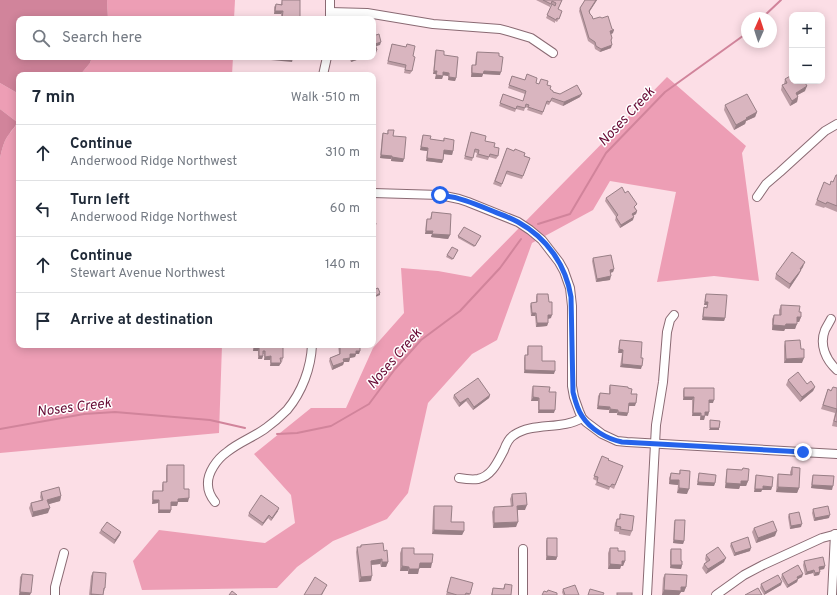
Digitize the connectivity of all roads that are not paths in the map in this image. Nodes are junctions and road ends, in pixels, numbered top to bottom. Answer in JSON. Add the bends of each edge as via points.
{"nodes":[{"id":1,"x":330,"y":0,"type":"edge"},
{"id":2,"x":330,"y":15,"type":"edge"},
{"id":3,"x":553,"y":54,"type":"dead end"},
{"id":4,"x":326,"y":60,"type":"edge"},
{"id":5,"x":324,"y":72,"type":"edge"},
{"id":6,"x":837,"y":124,"type":"edge"},
{"id":7,"x":376,"y":193,"type":"edge"},
{"id":8,"x":757,"y":198,"type":"dead end"},
{"id":9,"x":674,"y":315,"type":"dead end"},
{"id":10,"x":831,"y":319,"type":"dead end"},
{"id":11,"x":312,"y":348,"type":"edge"},
{"id":12,"x":837,"y":370,"type":"edge"},
{"id":13,"x":582,"y":418,"type":"junction"},
{"id":14,"x":655,"y":443,"type":"junction"},
{"id":15,"x":837,"y":454,"type":"edge"},
{"id":16,"x":459,"y":478,"type":"dead end"},
{"id":17,"x":215,"y":502,"type":"dead end"},
{"id":18,"x":836,"y":534,"type":"edge"},
{"id":19,"x":523,"y":549,"type":"dead end"},
{"id":20,"x":64,"y":553,"type":"dead end"},
{"id":21,"x":55,"y":595,"type":"edge"},
{"id":22,"x":523,"y":595,"type":"edge"},
{"id":23,"x":647,"y":595,"type":"edge"},
{"id":24,"x":716,"y":595,"type":"edge"},
{"id":25,"x":832,"y":595,"type":"edge"}],
"edges":[{"from":1,"to":2,"type":"street"},
{"from":2,"to":3,"type":"street","via":[[367,12],[440,25],[500,29],[530,38]]},
{"from":4,"to":5,"type":"street"},
{"from":6,"to":8,"type":"street","via":[[825,131],[766,184]]},
{"from":7,"to":13,"type":"street","via":[[440,195],[464,200],[518,222],[546,244],[562,266],[570,288],[573,392]]},
{"from":9,"to":14,"type":"street","via":[[667,332]]},
{"from":10,"to":12,"type":"street","via":[[825,331],[823,346],[827,359]]},
{"from":11,"to":17,"type":"street","via":[[305,378],[287,409],[266,428],[220,457],[215,464],[208,485]]},
{"from":13,"to":14,"type":"street","via":[[598,432],[612,439],[622,442]]},
{"from":13,"to":16,"type":"street","via":[[518,432],[510,438],[497,463],[487,475],[478,479]]},
{"from":14,"to":15,"type":"street"},
{"from":14,"to":23,"type":"street"},
{"from":18,"to":24,"type":"street","via":[[763,565]]},
{"from":18,"to":25,"type":"street"},
{"from":19,"to":22,"type":"street"},
{"from":20,"to":21,"type":"street"}]}
